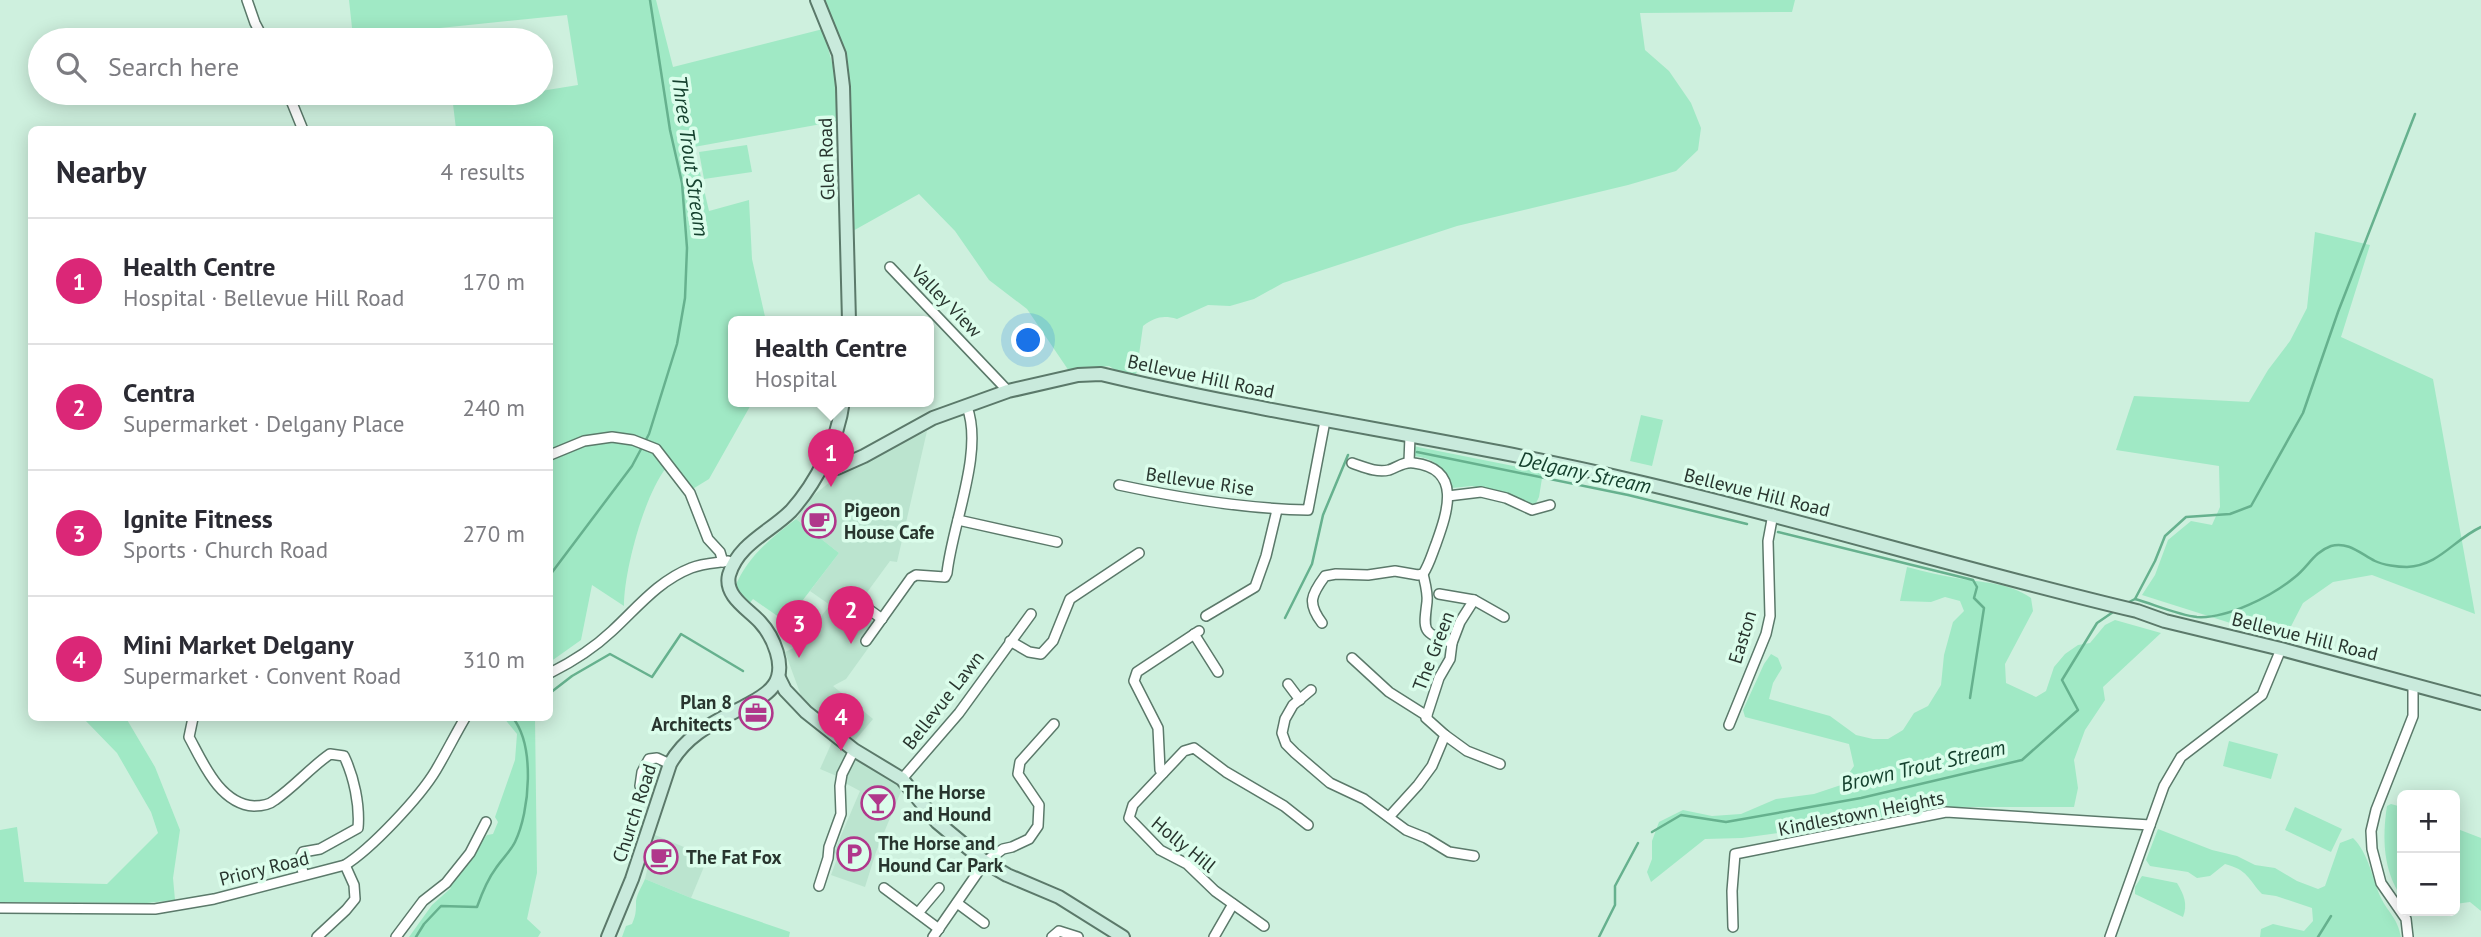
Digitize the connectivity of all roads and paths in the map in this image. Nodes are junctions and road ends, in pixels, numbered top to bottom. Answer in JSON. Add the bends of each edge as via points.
{"nodes":[{"id":1,"x":247,"y":0,"type":"edge"},
{"id":2,"x":817,"y":0,"type":"edge"},
{"id":3,"x":258,"y":28,"type":"edge"},
{"id":4,"x":293,"y":105,"type":"edge"},
{"id":5,"x":301,"y":126,"type":"edge"},
{"id":6,"x":890,"y":267,"type":"dead end"},
{"id":7,"x":849,"y":316,"type":"edge"},
{"id":8,"x":1008,"y":391,"type":"junction"},
{"id":9,"x":842,"y":407,"type":"edge"},
{"id":10,"x":967,"y":407,"type":"junction"},
{"id":11,"x":1325,"y":421,"type":"junction"},
{"id":12,"x":1410,"y":436,"type":"junction"},
{"id":13,"x":553,"y":453,"type":"edge"},
{"id":14,"x":1409,"y":462,"type":"junction"},
{"id":15,"x":1352,"y":463,"type":"dead end"},
{"id":16,"x":822,"y":465,"type":"junction"},
{"id":17,"x":1119,"y":485,"type":"dead end"},
{"id":18,"x":1448,"y":496,"type":"junction"},
{"id":19,"x":1550,"y":505,"type":"dead end"},
{"id":20,"x":1277,"y":509,"type":"junction"},
{"id":21,"x":1773,"y":514,"type":"junction"},
{"id":22,"x":958,"y":520,"type":"junction"},
{"id":23,"x":1057,"y":541,"type":"dead end"},
{"id":24,"x":1139,"y":552,"type":"dead end"},
{"id":25,"x":729,"y":561,"type":"junction"},
{"id":26,"x":1423,"y":573,"type":"junction"},
{"id":27,"x":1439,"y":594,"type":"dead end"},
{"id":28,"x":1474,"y":600,"type":"junction"},
{"id":29,"x":867,"y":608,"type":"dead end"},
{"id":30,"x":1031,"y":614,"type":"dead end"},
{"id":31,"x":1206,"y":616,"type":"dead end"},
{"id":32,"x":1504,"y":617,"type":"dead end"},
{"id":33,"x":882,"y":619,"type":"junction"},
{"id":34,"x":1322,"y":623,"type":"dead end"},
{"id":35,"x":866,"y":641,"type":"dead end"},
{"id":36,"x":1010,"y":641,"type":"junction"},
{"id":37,"x":1452,"y":643,"type":"junction"},
{"id":38,"x":2281,"y":649,"type":"junction"},
{"id":39,"x":1352,"y":659,"type":"dead end"},
{"id":40,"x":553,"y":671,"type":"edge"},
{"id":41,"x":1218,"y":673,"type":"dead end"},
{"id":42,"x":779,"y":678,"type":"junction"},
{"id":43,"x":1288,"y":684,"type":"dead end"},
{"id":44,"x":2413,"y":684,"type":"junction"},
{"id":45,"x":1311,"y":690,"type":"dead end"},
{"id":46,"x":1300,"y":700,"type":"junction"},
{"id":47,"x":2481,"y":703,"type":"edge"},
{"id":48,"x":1427,"y":716,"type":"junction"},
{"id":49,"x":192,"y":721,"type":"edge"},
{"id":50,"x":463,"y":721,"type":"edge"},
{"id":51,"x":1054,"y":724,"type":"dead end"},
{"id":52,"x":1729,"y":726,"type":"dead end"},
{"id":53,"x":1445,"y":735,"type":"junction"},
{"id":54,"x":853,"y":750,"type":"junction"},
{"id":55,"x":670,"y":764,"type":"junction"},
{"id":56,"x":1500,"y":764,"type":"dead end"},
{"id":57,"x":1163,"y":773,"type":"junction"},
{"id":58,"x":902,"y":779,"type":"junction"},
{"id":59,"x":640,"y":786,"type":"dead end"},
{"id":60,"x":1389,"y":817,"type":"junction"},
{"id":61,"x":486,"y":822,"type":"dead end"},
{"id":62,"x":1308,"y":825,"type":"dead end"},
{"id":63,"x":2150,"y":825,"type":"junction"},
{"id":64,"x":1474,"y":856,"type":"dead end"},
{"id":65,"x":985,"y":862,"type":"junction"},
{"id":66,"x":345,"y":865,"type":"junction"},
{"id":67,"x":304,"y":875,"type":"junction"},
{"id":68,"x":819,"y":886,"type":"dead end"},
{"id":69,"x":884,"y":888,"type":"dead end"},
{"id":70,"x":939,"y":888,"type":"dead end"},
{"id":71,"x":957,"y":903,"type":"junction"},
{"id":72,"x":1233,"y":904,"type":"junction"},
{"id":73,"x":0,"y":908,"type":"edge"},
{"id":74,"x":918,"y":914,"type":"junction"},
{"id":75,"x":984,"y":923,"type":"dead end"},
{"id":76,"x":1264,"y":926,"type":"dead end"},
{"id":77,"x":1733,"y":927,"type":"dead end"},
{"id":78,"x":936,"y":933,"type":"edge"},
{"id":79,"x":317,"y":937,"type":"edge"},
{"id":80,"x":396,"y":937,"type":"edge"},
{"id":81,"x":608,"y":937,"type":"edge"},
{"id":82,"x":1052,"y":937,"type":"edge"},
{"id":83,"x":1077,"y":937,"type":"edge"},
{"id":84,"x":1123,"y":937,"type":"edge"},
{"id":85,"x":1213,"y":937,"type":"edge"},
{"id":86,"x":2110,"y":937,"type":"edge"},
{"id":87,"x":2407,"y":937,"type":"edge"}],
"edges":[{"from":1,"to":3,"type":"street"},
{"from":2,"to":7,"type":"street","name":"Glen Road","via":[[839,54],[843,88]]},
{"from":4,"to":5,"type":"street"},
{"from":6,"to":8,"type":"street","name":"Valley View"},
{"from":8,"to":10,"type":"street","name":"Bellevue Hill Road"},
{"from":8,"to":11,"type":"street","name":"Bellevue Hill Road","via":[[1101,374]]},
{"from":9,"to":16,"type":"street"},
{"from":10,"to":16,"type":"street","name":"Bellevue Hill Road","via":[[933,418],[837,468]]},
{"from":10,"to":22,"type":"street","via":[[973,442]]},
{"from":11,"to":12,"type":"street","name":"Bellevue Hill Road"},
{"from":11,"to":20,"type":"street","name":"Bellevue Rise","via":[[1308,510]]},
{"from":12,"to":14,"type":"street"},
{"from":12,"to":21,"type":"street","name":"Bellevue Hill Road","via":[[1545,461]]},
{"from":13,"to":25,"type":"street","via":[[583,441],[612,437],[656,449],[690,494],[708,539]]},
{"from":14,"to":15,"type":"street","via":[[1374,471]]},
{"from":14,"to":18,"type":"street","via":[[1436,471]]},
{"from":16,"to":25,"type":"street","via":[[790,511]]},
{"from":17,"to":20,"type":"street","name":"Bellevue Rise"},
{"from":18,"to":19,"type":"street","via":[[1481,492],[1532,510]]},
{"from":18,"to":26,"type":"street","via":[[1443,526]]},
{"from":20,"to":31,"type":"street","name":"Bellevue Rise","via":[[1255,587]]},
{"from":21,"to":38,"type":"street","name":"Bellevue Hill Road"},
{"from":21,"to":52,"type":"street","name":"Easton","via":[[1768,541],[1770,616]]},
{"from":22,"to":23,"type":"street"},
{"from":22,"to":33,"type":"street","via":[[945,577],[911,578]]},
{"from":24,"to":36,"type":"street","via":[[1070,599],[1053,641],[1041,654]]},
{"from":25,"to":40,"type":"street","via":[[691,568],[671,579],[597,643]]},
{"from":25,"to":42,"type":"street","via":[[730,590],[774,643]]},
{"from":26,"to":34,"type":"street","via":[[1325,576],[1312,601]]},
{"from":26,"to":37,"type":"street","via":[[1427,599],[1423,622],[1428,633]]},
{"from":27,"to":28,"type":"street","name":"The Green"},
{"from":28,"to":32,"type":"street","name":"The Green"},
{"from":28,"to":37,"type":"street","name":"The Green"},
{"from":29,"to":33,"type":"street"},
{"from":30,"to":36,"type":"street","name":"Bellevue Lawn"},
{"from":33,"to":35,"type":"street"},
{"from":36,"to":58,"type":"street","name":"Bellevue Lawn","via":[[959,713]]},
{"from":37,"to":48,"type":"street","name":"The Green"},
{"from":38,"to":44,"type":"street","name":"Bellevue Hill Road"},
{"from":38,"to":63,"type":"street","via":[[2262,695],[2181,757]]},
{"from":39,"to":48,"type":"street","name":"The Green","via":[[1389,692]]},
{"from":41,"to":57,"type":"street","via":[[1197,632],[1137,673],[1134,681],[1158,728]]},
{"from":42,"to":54,"type":"street","via":[[806,712]]},
{"from":42,"to":55,"type":"street","name":"Church Road","via":[[762,696],[691,736]]},
{"from":43,"to":46,"type":"street"},
{"from":44,"to":47,"type":"street","name":"Bellevue Hill Road"},
{"from":44,"to":87,"type":"street","via":[[2413,716],[2371,831],[2381,883],[2406,919]]},
{"from":45,"to":46,"type":"street"},
{"from":46,"to":60,"type":"street","via":[[1285,719],[1282,733],[1286,744],[1330,783]]},
{"from":48,"to":53,"type":"street","name":"The Green"},
{"from":49,"to":67,"type":"street","via":[[189,737],[207,770],[228,797],[246,805],[272,803],[313,765],[330,754],[344,756],[359,814],[358,828],[320,849],[303,852],[299,860]]},
{"from":50,"to":66,"type":"street","name":"Priory Road","via":[[435,772],[413,799]]},
{"from":51,"to":65,"type":"street","via":[[1020,762],[1018,774],[1039,805],[1038,826],[1029,839]]},
{"from":53,"to":56,"type":"street","name":"The Green","via":[[1467,751]]},
{"from":53,"to":60,"type":"street","via":[[1432,766]]},
{"from":54,"to":58,"type":"street"},
{"from":54,"to":68,"type":"street","via":[[842,774],[841,814]]},
{"from":55,"to":59,"type":"street","via":[[649,760]]},
{"from":55,"to":81,"type":"street","name":"Church Road"},
{"from":57,"to":62,"type":"street","name":"Holly Hill","via":[[1184,751],[1194,748]]},
{"from":57,"to":72,"type":"street","name":"Holly Hill","via":[[1133,805],[1129,818],[1160,850],[1186,864]]},
{"from":58,"to":65,"type":"street","via":[[937,822]]},
{"from":60,"to":64,"type":"street","via":[[1449,852]]},
{"from":61,"to":80,"type":"street","via":[[470,853],[446,883],[423,901]]},
{"from":63,"to":77,"type":"street","name":"Kindlestown Heights","via":[[1945,812],[1735,854]]},
{"from":63,"to":86,"type":"street"},
{"from":65,"to":71,"type":"street"},
{"from":65,"to":84,"type":"street","via":[[1059,897]]},
{"from":66,"to":67,"type":"street","name":"Priory Road"},
{"from":66,"to":79,"type":"street","via":[[355,899]]},
{"from":67,"to":73,"type":"street","name":"Priory Road","via":[[155,909]]},
{"from":69,"to":74,"type":"street"},
{"from":70,"to":74,"type":"street"},
{"from":71,"to":75,"type":"street"},
{"from":71,"to":78,"type":"street"},
{"from":72,"to":76,"type":"street","name":"Holly Hill"},
{"from":72,"to":85,"type":"street"},
{"from":74,"to":78,"type":"street"},
{"from":82,"to":83,"type":"street","via":[[1059,931]]}]}
